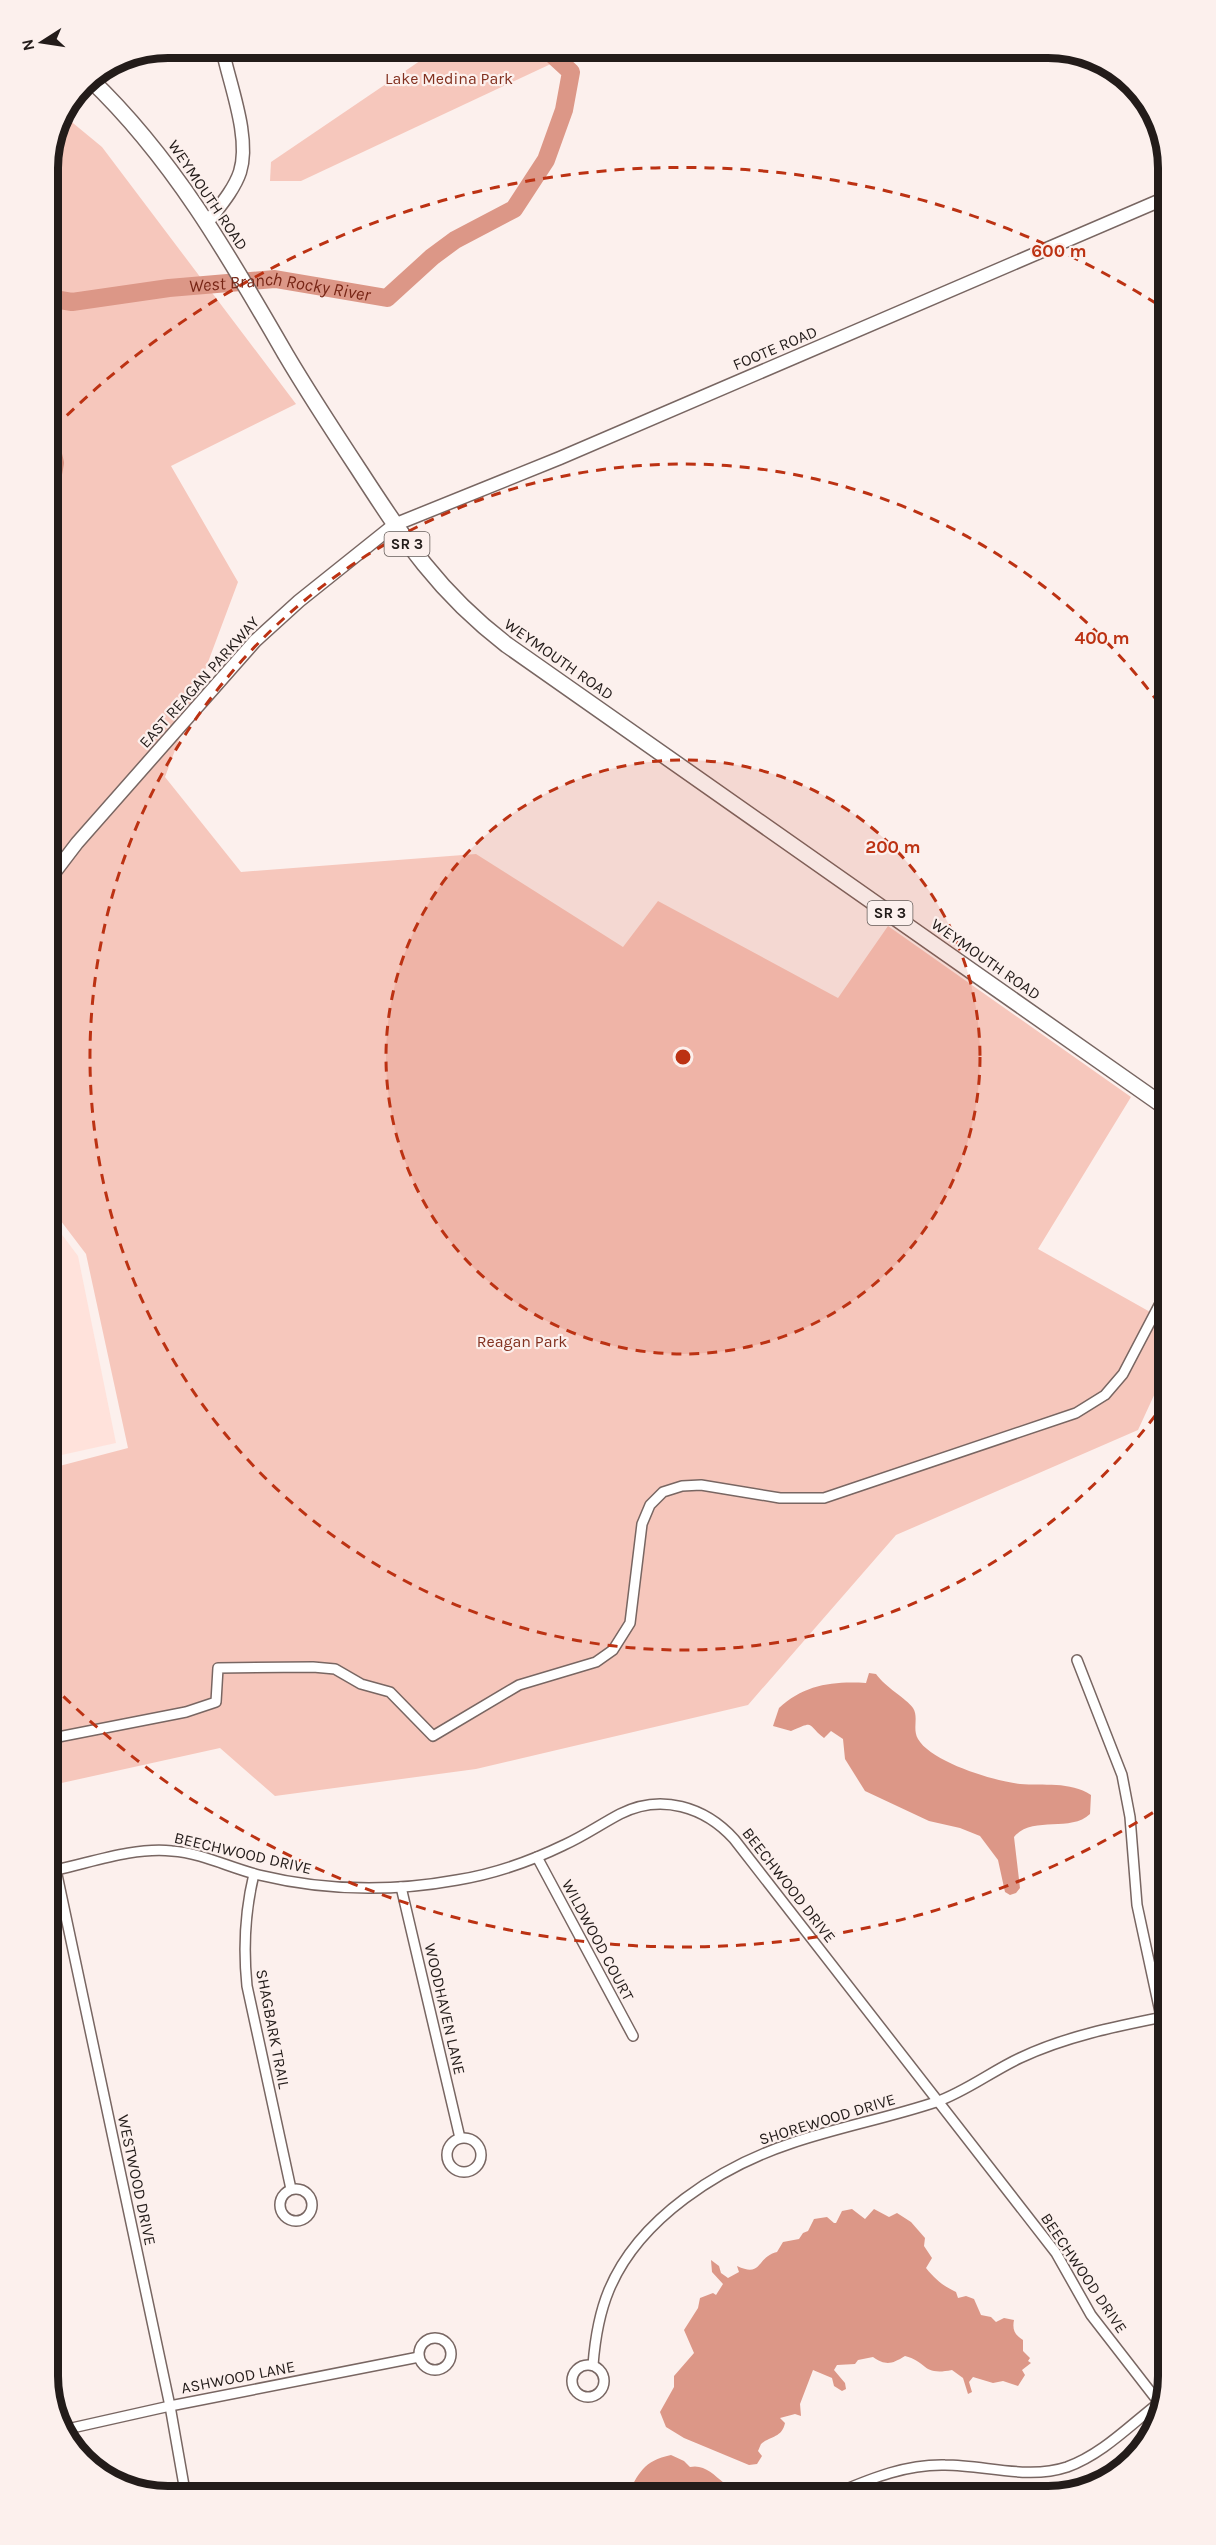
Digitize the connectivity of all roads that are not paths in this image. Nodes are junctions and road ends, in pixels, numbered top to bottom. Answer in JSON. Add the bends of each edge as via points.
{"nodes":[{"id":1,"x":225,"y":59,"type":"edge"},
{"id":2,"x":96,"y":86,"type":"edge"},
{"id":3,"x":1158,"y":201,"type":"edge"},
{"id":4,"x":207,"y":223,"type":"junction"},
{"id":5,"x":394,"y":525,"type":"junction"},
{"id":6,"x":59,"y":867,"type":"edge"},
{"id":7,"x":1158,"y":1102,"type":"edge"},
{"id":8,"x":1158,"y":1307,"type":"edge"},
{"id":9,"x":1077,"y":1660,"type":"dead end"},
{"id":10,"x":58,"y":1737,"type":"edge"},
{"id":11,"x":537,"y":1857,"type":"junction"},
{"id":12,"x":58,"y":1870,"type":"edge"},
{"id":13,"x":255,"y":1874,"type":"junction"},
{"id":14,"x":58,"y":1880,"type":"edge"},
{"id":15,"x":401,"y":1887,"type":"junction"},
{"id":16,"x":1158,"y":1988,"type":"edge"},
{"id":17,"x":1158,"y":2018,"type":"edge"},
{"id":18,"x":633,"y":2036,"type":"dead end"},
{"id":19,"x":938,"y":2101,"type":"junction"},
{"id":20,"x":460,"y":2138,"type":"dead end"},
{"id":21,"x":291,"y":2189,"type":"dead end"},
{"id":22,"x":419,"y":2357,"type":"dead end"},
{"id":23,"x":593,"y":2365,"type":"dead end"},
{"id":24,"x":1156,"y":2397,"type":"edge"},
{"id":25,"x":170,"y":2406,"type":"junction"},
{"id":26,"x":1153,"y":2409,"type":"edge"},
{"id":27,"x":71,"y":2428,"type":"edge"},
{"id":28,"x":184,"y":2486,"type":"edge"},
{"id":29,"x":854,"y":2486,"type":"edge"}],
"edges":[{"from":1,"to":4,"type":"street","via":[[241,131],[241,169]]},
{"from":2,"to":4,"type":"main road","name":"WEYMOUTH ROAD","number":"SR 3","via":[[154,147]]},
{"from":3,"to":5,"type":"street","name":"FOOTE ROAD","via":[[560,458]]},
{"from":4,"to":5,"type":"main road","name":"WEYMOUTH ROAD","number":"SR 3"},
{"from":5,"to":6,"type":"street","name":"EAST REAGAN PARKWAY","via":[[298,601],[255,641]]},
{"from":5,"to":7,"type":"main road","name":"WEYMOUTH ROAD","number":"SR 3","via":[[436,581],[507,645]]},
{"from":8,"to":10,"type":"street","via":[[1123,1374],[1105,1395],[1076,1413],[824,1498],[780,1498],[701,1485],[663,1492],[650,1505],[642,1524],[630,1623],[613,1650],[596,1662],[557,1670],[519,1685],[434,1736],[390,1692],[335,1669],[218,1668],[216,1702],[186,1712]]},
{"from":9,"to":16,"type":"street","via":[[1122,1775],[1130,1817],[1137,1904]]},
{"from":11,"to":15,"type":"street","name":"BEECHWOOD DRIVE","via":[[460,1880]]},
{"from":11,"to":18,"type":"street","name":"WILDWOOD COURT"},
{"from":11,"to":19,"type":"street","name":"BEECHWOOD DRIVE","via":[[642,1806],[679,1805],[709,1817],[734,1839]]},
{"from":12,"to":13,"type":"street","name":"BEECHWOOD DRIVE","via":[[152,1850],[194,1854]]},
{"from":13,"to":15,"type":"street","name":"BEECHWOOD DRIVE","via":[[337,1887]]},
{"from":13,"to":21,"type":"street","name":"SHAGBARK TRAIL","via":[[246,1916],[247,1986]]},
{"from":14,"to":25,"type":"street","name":"WESTWOOD DRIVE"},
{"from":15,"to":20,"type":"street","name":"WOODHAVEN LANE"},
{"from":17,"to":19,"type":"street","name":"SHOREWOOD DRIVE","via":[[1046,2047]]},
{"from":19,"to":23,"type":"street","name":"SHOREWOOD DRIVE","via":[[792,2143],[710,2182],[684,2200],[646,2235],[619,2271],[603,2306]]},
{"from":19,"to":24,"type":"street","name":"BEECHWOOD DRIVE","via":[[1056,2253],[1091,2315]]},
{"from":22,"to":25,"type":"street","name":"ASHWOOD LANE"},
{"from":25,"to":27,"type":"street","name":"ASHWOOD LANE"},
{"from":25,"to":28,"type":"street","name":"WESTWOOD DRIVE"},
{"from":26,"to":29,"type":"street","via":[[1098,2451],[1065,2468],[1031,2472],[926,2465],[885,2473]]}]}
